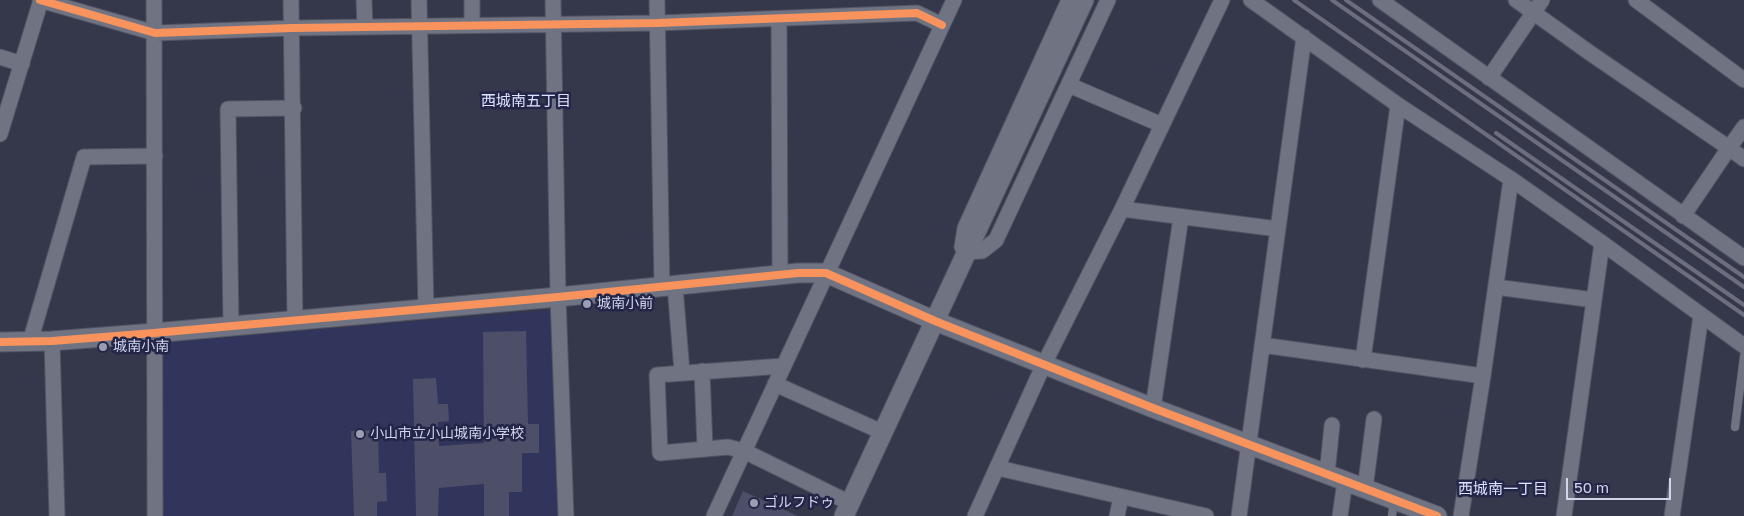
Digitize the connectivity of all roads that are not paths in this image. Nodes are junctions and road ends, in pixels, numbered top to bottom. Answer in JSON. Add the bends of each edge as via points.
{"nodes":[{"id":1,"x":41,"y":0,"type":"edge"},
{"id":2,"x":154,"y":0,"type":"edge"},
{"id":3,"x":291,"y":0,"type":"edge"},
{"id":4,"x":364,"y":0,"type":"edge"},
{"id":5,"x":419,"y":0,"type":"edge"},
{"id":6,"x":472,"y":0,"type":"edge"},
{"id":7,"x":553,"y":0,"type":"edge"},
{"id":8,"x":657,"y":0,"type":"edge"},
{"id":9,"x":954,"y":0,"type":"edge"},
{"id":10,"x":1069,"y":0,"type":"edge"},
{"id":11,"x":1084,"y":0,"type":"edge"},
{"id":12,"x":1108,"y":0,"type":"edge"},
{"id":13,"x":1222,"y":0,"type":"edge"},
{"id":14,"x":1251,"y":0,"type":"edge"},
{"id":15,"x":1380,"y":0,"type":"edge"},
{"id":16,"x":1516,"y":0,"type":"edge"},
{"id":17,"x":1636,"y":0,"type":"edge"},
{"id":18,"x":1538,"y":6,"type":"edge"},
{"id":19,"x":916,"y":7,"type":"edge"},
{"id":20,"x":778,"y":20,"type":"junction"},
{"id":21,"x":658,"y":23,"type":"junction"},
{"id":22,"x":553,"y":24,"type":"junction"},
{"id":23,"x":472,"y":25,"type":"junction"},
{"id":24,"x":942,"y":25,"type":"junction"},
{"id":25,"x":420,"y":26,"type":"junction"},
{"id":26,"x":365,"y":27,"type":"junction"},
{"id":27,"x":292,"y":28,"type":"junction"},
{"id":28,"x":155,"y":33,"type":"junction"},
{"id":29,"x":1304,"y":37,"type":"junction"},
{"id":30,"x":0,"y":57,"type":"edge"},
{"id":31,"x":22,"y":64,"type":"junction"},
{"id":32,"x":1489,"y":78,"type":"junction"},
{"id":33,"x":1744,"y":80,"type":"edge"},
{"id":34,"x":1069,"y":84,"type":"junction"},
{"id":35,"x":1398,"y":105,"type":"junction"},
{"id":36,"x":294,"y":108,"type":"junction"},
{"id":37,"x":1162,"y":125,"type":"junction"},
{"id":38,"x":1744,"y":127,"type":"edge"},
{"id":39,"x":0,"y":134,"type":"edge"},
{"id":40,"x":1729,"y":148,"type":"junction"},
{"id":41,"x":155,"y":156,"type":"junction"},
{"id":42,"x":1744,"y":159,"type":"edge"},
{"id":43,"x":1511,"y":180,"type":"junction"},
{"id":44,"x":1122,"y":209,"type":"junction"},
{"id":45,"x":1683,"y":216,"type":"junction"},
{"id":46,"x":1181,"y":217,"type":"junction"},
{"id":47,"x":1278,"y":229,"type":"junction"},
{"id":48,"x":1602,"y":243,"type":"junction"},
{"id":49,"x":967,"y":252,"type":"junction"},
{"id":50,"x":1744,"y":258,"type":"edge"},
{"id":51,"x":826,"y":273,"type":"junction"},
{"id":52,"x":780,"y":275,"type":"junction"},
{"id":53,"x":669,"y":286,"type":"junction"},
{"id":54,"x":1496,"y":287,"type":"junction"},
{"id":55,"x":558,"y":297,"type":"junction"},
{"id":56,"x":1594,"y":300,"type":"junction"},
{"id":57,"x":426,"y":308,"type":"junction"},
{"id":58,"x":1701,"y":316,"type":"junction"},
{"id":59,"x":295,"y":320,"type":"junction"},
{"id":60,"x":935,"y":321,"type":"junction"},
{"id":61,"x":231,"y":326,"type":"junction"},
{"id":62,"x":154,"y":333,"type":"junction"},
{"id":63,"x":52,"y":341,"type":"junction"},
{"id":64,"x":0,"y":342,"type":"edge"},
{"id":65,"x":30,"y":342,"type":"junction"},
{"id":66,"x":1262,"y":345,"type":"junction"},
{"id":67,"x":1744,"y":346,"type":"edge"},
{"id":68,"x":1744,"y":356,"type":"edge"},
{"id":69,"x":1363,"y":360,"type":"junction"},
{"id":70,"x":1044,"y":364,"type":"junction"},
{"id":71,"x":783,"y":366,"type":"junction"},
{"id":72,"x":702,"y":371,"type":"junction"},
{"id":73,"x":682,"y":372,"type":"junction"},
{"id":74,"x":1483,"y":376,"type":"junction"},
{"id":75,"x":775,"y":384,"type":"junction"},
{"id":76,"x":1153,"y":408,"type":"junction"},
{"id":77,"x":1374,"y":419,"type":"dead end"},
{"id":78,"x":1332,"y":425,"type":"dead end"},
{"id":79,"x":1735,"y":427,"type":"dead end"},
{"id":80,"x":882,"y":432,"type":"junction"},
{"id":81,"x":1248,"y":444,"type":"junction"},
{"id":82,"x":705,"y":449,"type":"junction"},
{"id":83,"x":744,"y":451,"type":"junction"},
{"id":84,"x":998,"y":468,"type":"junction"},
{"id":85,"x":1327,"y":474,"type":"junction"},
{"id":86,"x":1345,"y":482,"type":"junction"},
{"id":87,"x":1365,"y":489,"type":"junction"},
{"id":88,"x":1121,"y":496,"type":"junction"},
{"id":89,"x":1393,"y":508,"type":"edge"},
{"id":90,"x":847,"y":509,"type":"edge"},
{"id":91,"x":57,"y":516,"type":"edge"},
{"id":92,"x":155,"y":516,"type":"edge"},
{"id":93,"x":566,"y":516,"type":"edge"},
{"id":94,"x":714,"y":516,"type":"edge"},
{"id":95,"x":975,"y":516,"type":"edge"},
{"id":96,"x":1117,"y":516,"type":"edge"},
{"id":97,"x":1206,"y":516,"type":"edge"},
{"id":98,"x":1239,"y":516,"type":"edge"},
{"id":99,"x":1340,"y":516,"type":"edge"},
{"id":100,"x":1437,"y":516,"type":"edge"},
{"id":101,"x":1460,"y":516,"type":"edge"},
{"id":102,"x":1564,"y":516,"type":"edge"},
{"id":103,"x":1672,"y":516,"type":"edge"}],
"edges":[{"from":1,"to":28,"type":"street"},
{"from":1,"to":31,"type":"street"},
{"from":2,"to":28,"type":"street"},
{"from":3,"to":27,"type":"street"},
{"from":4,"to":26,"type":"street"},
{"from":5,"to":25,"type":"street"},
{"from":6,"to":23,"type":"street"},
{"from":7,"to":22,"type":"street"},
{"from":8,"to":21,"type":"street"},
{"from":9,"to":24,"type":"street"},
{"from":10,"to":49,"type":"street","via":[[965,228],[962,247]]},
{"from":11,"to":49,"type":"street"},
{"from":12,"to":34,"type":"street"},
{"from":13,"to":37,"type":"street"},
{"from":14,"to":29,"type":"street"},
{"from":15,"to":32,"type":"street"},
{"from":16,"to":18,"type":"street"},
{"from":17,"to":33,"type":"street"},
{"from":18,"to":32,"type":"street"},
{"from":18,"to":40,"type":"street"},
{"from":19,"to":20,"type":"street"},
{"from":19,"to":24,"type":"street"},
{"from":20,"to":21,"type":"street"},
{"from":20,"to":52,"type":"street"},
{"from":21,"to":22,"type":"street"},
{"from":21,"to":53,"type":"street"},
{"from":22,"to":23,"type":"street"},
{"from":22,"to":55,"type":"street"},
{"from":23,"to":25,"type":"street"},
{"from":24,"to":51,"type":"street"},
{"from":25,"to":26,"type":"street"},
{"from":25,"to":57,"type":"street"},
{"from":26,"to":27,"type":"street"},
{"from":27,"to":28,"type":"street"},
{"from":27,"to":36,"type":"street"},
{"from":28,"to":41,"type":"street"},
{"from":29,"to":35,"type":"street"},
{"from":29,"to":47,"type":"street"},
{"from":30,"to":31,"type":"street"},
{"from":31,"to":39,"type":"street"},
{"from":32,"to":45,"type":"street"},
{"from":34,"to":37,"type":"street"},
{"from":34,"to":49,"type":"street","via":[[996,240],[982,251]]},
{"from":35,"to":43,"type":"street"},
{"from":35,"to":69,"type":"street"},
{"from":36,"to":59,"type":"street"},
{"from":36,"to":61,"type":"street","via":[[228,110]]},
{"from":37,"to":44,"type":"street"},
{"from":38,"to":40,"type":"street"},
{"from":40,"to":42,"type":"street"},
{"from":40,"to":45,"type":"street"},
{"from":41,"to":62,"type":"street"},
{"from":41,"to":65,"type":"street","via":[[84,157]]},
{"from":43,"to":48,"type":"street"},
{"from":43,"to":54,"type":"street"},
{"from":44,"to":46,"type":"street"},
{"from":44,"to":70,"type":"street"},
{"from":45,"to":50,"type":"street"},
{"from":46,"to":47,"type":"street"},
{"from":46,"to":76,"type":"street"},
{"from":47,"to":66,"type":"street"},
{"from":48,"to":56,"type":"street"},
{"from":48,"to":58,"type":"street"},
{"from":49,"to":60,"type":"street"},
{"from":51,"to":52,"type":"street"},
{"from":51,"to":60,"type":"street"},
{"from":51,"to":71,"type":"street"},
{"from":52,"to":53,"type":"street"},
{"from":53,"to":55,"type":"street"},
{"from":53,"to":73,"type":"street"},
{"from":54,"to":56,"type":"street"},
{"from":54,"to":74,"type":"street"},
{"from":55,"to":57,"type":"street"},
{"from":55,"to":93,"type":"street"},
{"from":56,"to":102,"type":"street"},
{"from":57,"to":59,"type":"street"},
{"from":58,"to":67,"type":"street"},
{"from":58,"to":103,"type":"street"},
{"from":59,"to":61,"type":"street"},
{"from":60,"to":70,"type":"street"},
{"from":60,"to":80,"type":"street"},
{"from":61,"to":62,"type":"street"},
{"from":62,"to":63,"type":"street"},
{"from":62,"to":92,"type":"street"},
{"from":63,"to":65,"type":"street"},
{"from":63,"to":91,"type":"street"},
{"from":64,"to":65,"type":"street"},
{"from":66,"to":69,"type":"street"},
{"from":66,"to":81,"type":"street"},
{"from":68,"to":79,"type":"lane"},
{"from":69,"to":74,"type":"street"},
{"from":70,"to":76,"type":"street"},
{"from":70,"to":84,"type":"street"},
{"from":71,"to":72,"type":"street"},
{"from":71,"to":75,"type":"street"},
{"from":72,"to":73,"type":"street"},
{"from":72,"to":82,"type":"street"},
{"from":73,"to":82,"type":"street","via":[[657,375],[660,453]]},
{"from":74,"to":101,"type":"street"},
{"from":75,"to":80,"type":"street"},
{"from":75,"to":83,"type":"street"},
{"from":76,"to":81,"type":"street"},
{"from":77,"to":87,"type":"street"},
{"from":78,"to":85,"type":"street"},
{"from":80,"to":90,"type":"street"},
{"from":81,"to":85,"type":"street"},
{"from":81,"to":98,"type":"street"},
{"from":82,"to":83,"type":"street","via":[[728,447]]},
{"from":83,"to":90,"type":"street"},
{"from":83,"to":94,"type":"street"},
{"from":84,"to":88,"type":"street"},
{"from":84,"to":95,"type":"street"},
{"from":85,"to":86,"type":"street"},
{"from":86,"to":87,"type":"street"},
{"from":86,"to":99,"type":"street"},
{"from":87,"to":89,"type":"street"},
{"from":88,"to":96,"type":"street"},
{"from":88,"to":97,"type":"street"},
{"from":89,"to":100,"type":"street"}]}
